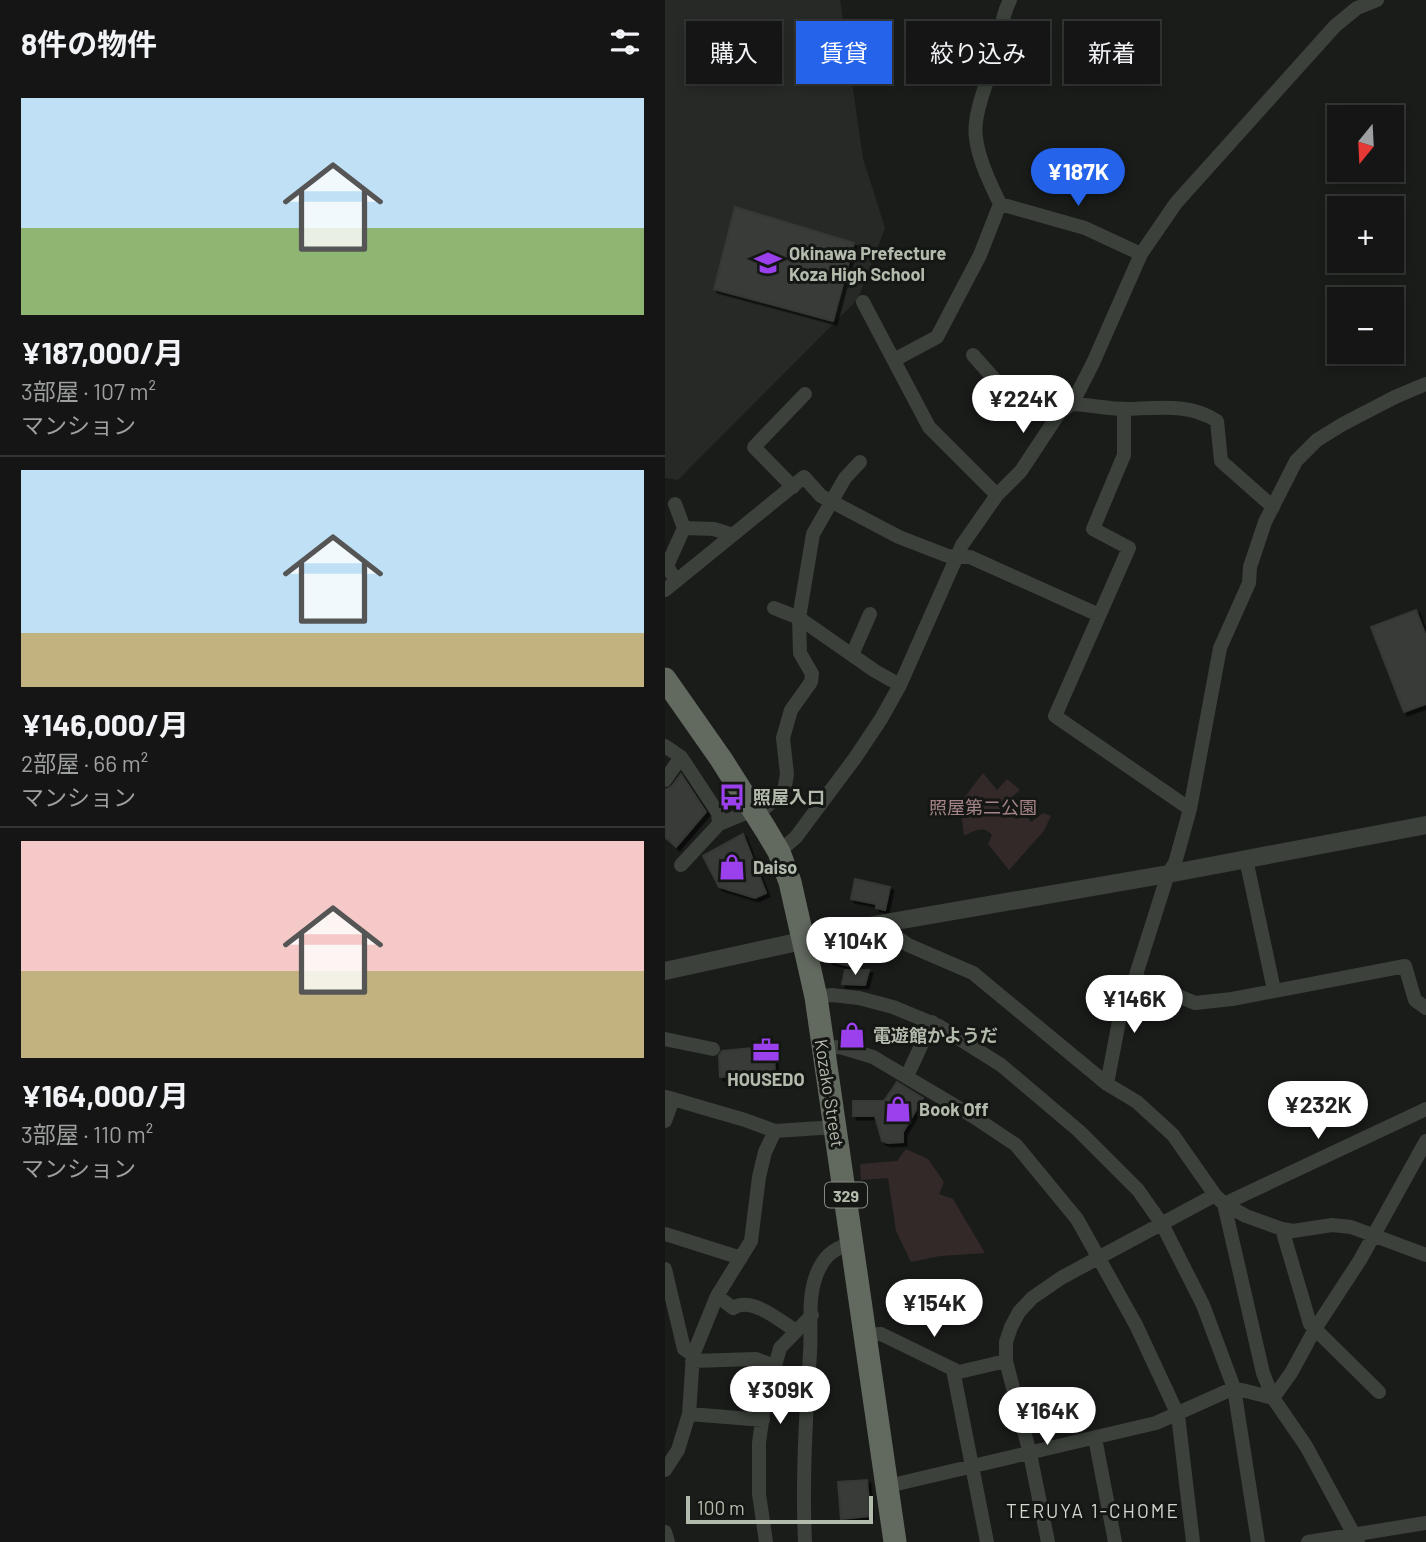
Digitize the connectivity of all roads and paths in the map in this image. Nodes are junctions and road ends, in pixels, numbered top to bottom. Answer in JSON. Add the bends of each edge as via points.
{"nodes":[{"id":1,"x":1010,"y":0,"type":"edge"},
{"id":2,"x":1377,"y":0,"type":"edge"},
{"id":3,"x":1000,"y":204,"type":"junction"},
{"id":4,"x":1141,"y":254,"type":"junction"},
{"id":5,"x":863,"y":302,"type":"dead end"},
{"id":6,"x":972,"y":355,"type":"dead end"},
{"id":7,"x":894,"y":360,"type":"junction"},
{"id":8,"x":1426,"y":384,"type":"edge"},
{"id":9,"x":805,"y":394,"type":"dead end"},
{"id":10,"x":1066,"y":408,"type":"junction"},
{"id":11,"x":1124,"y":409,"type":"junction"},
{"id":12,"x":860,"y":462,"type":"dead end"},
{"id":13,"x":793,"y":487,"type":"junction"},
{"id":14,"x":997,"y":495,"type":"junction"},
{"id":15,"x":832,"y":501,"type":"junction"},
{"id":16,"x":675,"y":504,"type":"dead end"},
{"id":17,"x":1273,"y":507,"type":"junction"},
{"id":18,"x":684,"y":528,"type":"junction"},
{"id":19,"x":733,"y":535,"type":"junction"},
{"id":20,"x":958,"y":556,"type":"junction"},
{"id":21,"x":671,"y":585,"type":"edge"},
{"id":22,"x":774,"y":608,"type":"dead end"},
{"id":23,"x":870,"y":614,"type":"dead end"},
{"id":24,"x":1099,"y":615,"type":"junction"},
{"id":25,"x":799,"y":618,"type":"junction"},
{"id":26,"x":852,"y":655,"type":"junction"},
{"id":27,"x":665,"y":679,"type":"edge"},
{"id":28,"x":900,"y":685,"type":"junction"},
{"id":29,"x":665,"y":746,"type":"edge"},
{"id":30,"x":681,"y":757,"type":"junction"},
{"id":31,"x":665,"y":780,"type":"edge"},
{"id":32,"x":1190,"y":810,"type":"junction"},
{"id":33,"x":754,"y":813,"type":"junction"},
{"id":34,"x":719,"y":824,"type":"junction"},
{"id":35,"x":1426,"y":825,"type":"edge"},
{"id":36,"x":779,"y":852,"type":"junction"},
{"id":37,"x":1246,"y":859,"type":"junction"},
{"id":38,"x":681,"y":865,"type":"dead end"},
{"id":39,"x":1168,"y":874,"type":"junction"},
{"id":40,"x":879,"y":924,"type":"junction"},
{"id":41,"x":803,"y":940,"type":"junction"},
{"id":42,"x":665,"y":971,"type":"edge"},
{"id":43,"x":1135,"y":978,"type":"junction"},
{"id":44,"x":1274,"y":990,"type":"junction"},
{"id":45,"x":816,"y":997,"type":"junction"},
{"id":46,"x":1426,"y":1008,"type":"edge"},
{"id":47,"x":932,"y":1022,"type":"junction"},
{"id":48,"x":665,"y":1039,"type":"edge"},
{"id":49,"x":824,"y":1048,"type":"junction"},
{"id":50,"x":713,"y":1049,"type":"dead end"},
{"id":51,"x":907,"y":1076,"type":"junction"},
{"id":52,"x":1107,"y":1084,"type":"junction"},
{"id":53,"x":669,"y":1098,"type":"edge"},
{"id":54,"x":1426,"y":1109,"type":"edge"},
{"id":55,"x":665,"y":1121,"type":"edge"},
{"id":56,"x":836,"y":1127,"type":"junction"},
{"id":57,"x":775,"y":1131,"type":"junction"},
{"id":58,"x":1426,"y":1141,"type":"edge"},
{"id":59,"x":1220,"y":1199,"type":"junction"},
{"id":60,"x":1162,"y":1224,"type":"junction"},
{"id":61,"x":1282,"y":1228,"type":"junction"},
{"id":62,"x":665,"y":1234,"type":"edge"},
{"id":63,"x":1373,"y":1235,"type":"junction"},
{"id":64,"x":853,"y":1244,"type":"junction"},
{"id":65,"x":1426,"y":1255,"type":"edge"},
{"id":66,"x":1099,"y":1256,"type":"junction"},
{"id":67,"x":741,"y":1258,"type":"junction"},
{"id":68,"x":665,"y":1269,"type":"edge"},
{"id":69,"x":716,"y":1296,"type":"junction"},
{"id":70,"x":669,"y":1303,"type":"edge"},
{"id":71,"x":812,"y":1315,"type":"junction"},
{"id":72,"x":1315,"y":1329,"type":"junction"},
{"id":73,"x":796,"y":1331,"type":"junction"},
{"id":74,"x":867,"y":1335,"type":"junction"},
{"id":75,"x":692,"y":1358,"type":"junction"},
{"id":76,"x":1006,"y":1358,"type":"junction"},
{"id":77,"x":774,"y":1366,"type":"junction"},
{"id":78,"x":953,"y":1370,"type":"junction"},
{"id":79,"x":1234,"y":1388,"type":"junction"},
{"id":80,"x":1379,"y":1392,"type":"dead end"},
{"id":81,"x":1273,"y":1398,"type":"junction"},
{"id":82,"x":688,"y":1414,"type":"junction"},
{"id":83,"x":1178,"y":1415,"type":"junction"},
{"id":84,"x":763,"y":1420,"type":"junction"},
{"id":85,"x":1095,"y":1438,"type":"junction"},
{"id":86,"x":1030,"y":1454,"type":"junction"},
{"id":87,"x":972,"y":1467,"type":"junction"},
{"id":88,"x":665,"y":1471,"type":"edge"},
{"id":89,"x":888,"y":1486,"type":"junction"},
{"id":90,"x":1424,"y":1523,"type":"edge"},
{"id":91,"x":665,"y":1532,"type":"edge"},
{"id":92,"x":1356,"y":1537,"type":"edge"},
{"id":93,"x":668,"y":1542,"type":"edge"},
{"id":94,"x":766,"y":1542,"type":"edge"},
{"id":95,"x":805,"y":1542,"type":"edge"},
{"id":96,"x":895,"y":1542,"type":"edge"},
{"id":97,"x":987,"y":1542,"type":"edge"},
{"id":98,"x":1048,"y":1542,"type":"edge"},
{"id":99,"x":1115,"y":1542,"type":"edge"},
{"id":100,"x":1193,"y":1542,"type":"edge"},
{"id":101,"x":1258,"y":1542,"type":"edge"},
{"id":102,"x":1308,"y":1542,"type":"edge"}],
"edges":[{"from":1,"to":3,"type":"street","via":[[975,136]]},
{"from":2,"to":4,"type":"street","via":[[1357,8],[1335,26],[1176,203]]},
{"from":3,"to":4,"type":"street","via":[[1085,228]]},
{"from":3,"to":7,"type":"street","via":[[980,255],[937,337]]},
{"from":4,"to":10,"type":"street","via":[[1093,363]]},
{"from":5,"to":7,"type":"street"},
{"from":6,"to":10,"type":"street","via":[[1012,400]]},
{"from":7,"to":14,"type":"street","via":[[929,427]]},
{"from":8,"to":17,"type":"street","via":[[1317,440],[1296,461]]},
{"from":9,"to":13,"type":"street","via":[[754,447]]},
{"from":10,"to":11,"type":"street"},
{"from":10,"to":14,"type":"street","via":[[1021,471]]},
{"from":11,"to":17,"type":"street","via":[[1160,406],[1210,416],[1217,421],[1221,461]]},
{"from":11,"to":24,"type":"street","via":[[1124,455],[1093,530],[1129,548]]},
{"from":12,"to":15,"type":"street"},
{"from":13,"to":15,"type":"street","via":[[804,477]]},
{"from":13,"to":19,"type":"street"},
{"from":14,"to":20,"type":"street"},
{"from":15,"to":20,"type":"street","via":[[899,537]]},
{"from":15,"to":25,"type":"street","via":[[813,534]]},
{"from":16,"to":18,"type":"street"},
{"from":17,"to":32,"type":"street","via":[[1250,567],[1249,583],[1220,648]]},
{"from":18,"to":19,"type":"street"},
{"from":18,"to":21,"type":"street","via":[[667,566]]},
{"from":19,"to":21,"type":"street"},
{"from":20,"to":24,"type":"street","via":[[970,557]]},
{"from":20,"to":28,"type":"street"},
{"from":22,"to":25,"type":"street"},
{"from":23,"to":26,"type":"street"},
{"from":24,"to":32,"type":"street","via":[[1055,716]]},
{"from":25,"to":26,"type":"street"},
{"from":25,"to":33,"type":"street","via":[[800,653],[812,674],[811,682],[791,710],[783,738],[784,792]]},
{"from":26,"to":28,"type":"street"},
{"from":27,"to":33,"type":"highway","name":"Kozako Street","number":"329"},
{"from":28,"to":36,"type":"street","via":[[855,758],[796,837]]},
{"from":29,"to":30,"type":"street"},
{"from":30,"to":31,"type":"street"},
{"from":30,"to":34,"type":"street","via":[[718,813]]},
{"from":32,"to":39,"type":"street"},
{"from":33,"to":34,"type":"street"},
{"from":33,"to":36,"type":"highway","name":"Kozako Street","number":"329"},
{"from":34,"to":38,"type":"street"},
{"from":35,"to":37,"type":"street"},
{"from":36,"to":41,"type":"highway","name":"Kozako Street","number":"329"},
{"from":37,"to":39,"type":"street"},
{"from":37,"to":44,"type":"street"},
{"from":39,"to":40,"type":"street"},
{"from":39,"to":43,"type":"street"},
{"from":40,"to":41,"type":"street"},
{"from":40,"to":52,"type":"street","via":[[908,945],[973,973]]},
{"from":41,"to":42,"type":"street"},
{"from":41,"to":45,"type":"highway","name":"Kozako Street","number":"329"},
{"from":43,"to":44,"type":"street","via":[[1195,1003]]},
{"from":43,"to":52,"type":"street","via":[[1120,1016]]},
{"from":44,"to":46,"type":"street","via":[[1405,966],[1415,1000]]},
{"from":45,"to":47,"type":"street","via":[[859,998]]},
{"from":45,"to":49,"type":"highway","name":"Kozako Street","number":"329"},
{"from":47,"to":51,"type":"street"},
{"from":47,"to":60,"type":"street","via":[[1001,1065],[1079,1131],[1137,1190]]},
{"from":48,"to":50,"type":"street"},
{"from":49,"to":51,"type":"street","via":[[873,1057]]},
{"from":49,"to":56,"type":"highway","name":"Kozako Street","number":"329"},
{"from":51,"to":66,"type":"street","via":[[1016,1145],[1077,1219]]},
{"from":52,"to":59,"type":"street","via":[[1137,1102],[1173,1135]]},
{"from":53,"to":55,"type":"street"},
{"from":53,"to":57,"type":"street"},
{"from":54,"to":59,"type":"street"},
{"from":56,"to":57,"type":"street"},
{"from":56,"to":64,"type":"highway","name":"Kozako Street","number":"329"},
{"from":57,"to":67,"type":"street","via":[[759,1177],[751,1241]]},
{"from":58,"to":63,"type":"street"},
{"from":59,"to":60,"type":"street"},
{"from":59,"to":61,"type":"street","via":[[1247,1216]]},
{"from":59,"to":81,"type":"street"},
{"from":60,"to":66,"type":"street"},
{"from":60,"to":79,"type":"street","via":[[1203,1306]]},
{"from":61,"to":63,"type":"street","via":[[1293,1231],[1332,1225]]},
{"from":61,"to":72,"type":"street"},
{"from":62,"to":67,"type":"street"},
{"from":63,"to":65,"type":"street"},
{"from":63,"to":72,"type":"street"},
{"from":64,"to":71,"type":"street","via":[[838,1246],[820,1266],[812,1287]]},
{"from":64,"to":74,"type":"highway","name":"Kozako Street","number":"329"},
{"from":66,"to":76,"type":"street","via":[[1032,1298],[1019,1312],[1006,1342]]},
{"from":66,"to":83,"type":"street"},
{"from":67,"to":69,"type":"street"},
{"from":68,"to":70,"type":"street"},
{"from":69,"to":73,"type":"street","via":[[733,1308],[755,1307]]},
{"from":69,"to":75,"type":"street"},
{"from":70,"to":75,"type":"street","via":[[684,1349]]},
{"from":71,"to":73,"type":"street"},
{"from":71,"to":95,"type":"street","via":[[804,1439]]},
{"from":72,"to":80,"type":"street"},
{"from":72,"to":81,"type":"street"},
{"from":73,"to":77,"type":"street","via":[[780,1348]]},
{"from":74,"to":78,"type":"street","via":[[881,1334]]},
{"from":74,"to":89,"type":"highway","name":"Kozako Street","number":"329"},
{"from":75,"to":77,"type":"street","via":[[756,1359]]},
{"from":75,"to":82,"type":"street"},
{"from":76,"to":78,"type":"street"},
{"from":76,"to":86,"type":"street"},
{"from":77,"to":84,"type":"street"},
{"from":78,"to":87,"type":"street"},
{"from":79,"to":81,"type":"street"},
{"from":79,"to":83,"type":"street"},
{"from":79,"to":101,"type":"street"},
{"from":81,"to":92,"type":"street","via":[[1306,1446]]},
{"from":82,"to":84,"type":"street"},
{"from":82,"to":88,"type":"street","via":[[678,1450]]},
{"from":83,"to":85,"type":"street"},
{"from":83,"to":100,"type":"street"},
{"from":84,"to":94,"type":"street","via":[[759,1494]]},
{"from":85,"to":86,"type":"street"},
{"from":85,"to":99,"type":"street"},
{"from":86,"to":87,"type":"street"},
{"from":86,"to":98,"type":"street"},
{"from":87,"to":89,"type":"street"},
{"from":87,"to":97,"type":"street"},
{"from":89,"to":96,"type":"highway","name":"Kozako Street","number":"329"},
{"from":90,"to":92,"type":"street"},
{"from":91,"to":93,"type":"street"},
{"from":92,"to":102,"type":"street"}]}
